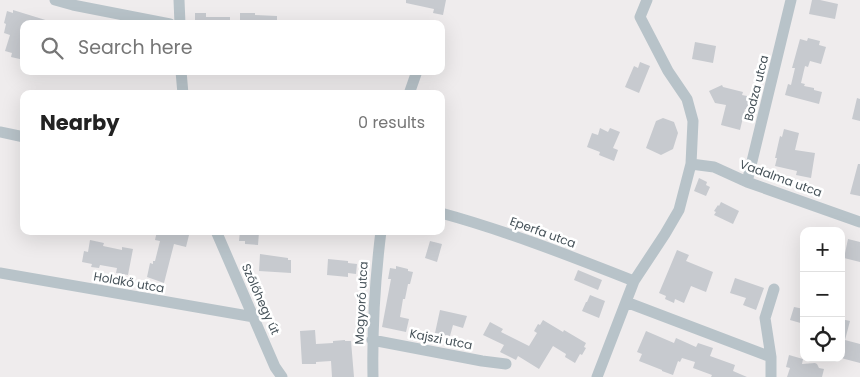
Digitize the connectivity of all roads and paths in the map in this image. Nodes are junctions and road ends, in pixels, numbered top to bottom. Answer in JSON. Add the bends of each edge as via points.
{"nodes":[{"id":1,"x":55,"y":0,"type":"edge"},
{"id":2,"x":179,"y":0,"type":"edge"},
{"id":3,"x":647,"y":0,"type":"edge"},
{"id":4,"x":791,"y":0,"type":"edge"},
{"id":5,"x":150,"y":20,"type":"edge"},
{"id":6,"x":180,"y":20,"type":"edge"},
{"id":7,"x":181,"y":75,"type":"edge"},
{"id":8,"x":415,"y":75,"type":"edge"},
{"id":9,"x":183,"y":90,"type":"edge"},
{"id":10,"x":410,"y":90,"type":"edge"},
{"id":11,"x":0,"y":132,"type":"edge"},
{"id":12,"x":20,"y":136,"type":"edge"},
{"id":13,"x":691,"y":164,"type":"junction"},
{"id":14,"x":747,"y":182,"type":"junction"},
{"id":15,"x":445,"y":214,"type":"edge"},
{"id":16,"x":860,"y":222,"type":"edge"},
{"id":17,"x":218,"y":235,"type":"edge"},
{"id":18,"x":381,"y":235,"type":"edge"},
{"id":19,"x":0,"y":274,"type":"edge"},
{"id":20,"x":634,"y":281,"type":"junction"},
{"id":21,"x":774,"y":289,"type":"dead end"},
{"id":22,"x":626,"y":302,"type":"junction"},
{"id":23,"x":254,"y":317,"type":"junction"},
{"id":24,"x":372,"y":340,"type":"junction"},
{"id":25,"x":770,"y":357,"type":"junction"},
{"id":26,"x":506,"y":364,"type":"dead end"},
{"id":27,"x":282,"y":377,"type":"edge"},
{"id":28,"x":373,"y":377,"type":"edge"},
{"id":29,"x":597,"y":377,"type":"edge"},
{"id":30,"x":771,"y":377,"type":"edge"}],
"edges":[{"from":1,"to":5,"type":"street"},
{"from":2,"to":6,"type":"street"},
{"from":3,"to":13,"type":"street","via":[[640,17],[686,99],[693,121]]},
{"from":4,"to":14,"type":"street","name":"Bodza utca"},
{"from":7,"to":9,"type":"street"},
{"from":8,"to":10,"type":"street"},
{"from":11,"to":12,"type":"street"},
{"from":13,"to":14,"type":"street","name":"Vadalma utca","via":[[714,167]]},
{"from":13,"to":20,"type":"street","via":[[679,210]]},
{"from":14,"to":16,"type":"street","name":"Vadalma utca"},
{"from":15,"to":20,"type":"street","name":"Eperfa utca","via":[[558,251]]},
{"from":17,"to":23,"type":"street","name":"Szőlőhegy út"},
{"from":18,"to":24,"type":"street","name":"Mogyoró utca"},
{"from":19,"to":23,"type":"street","name":"Holdkő utca"},
{"from":20,"to":22,"type":"street"},
{"from":21,"to":25,"type":"street","via":[[765,318]]},
{"from":22,"to":25,"type":"street"},
{"from":22,"to":29,"type":"street"},
{"from":23,"to":27,"type":"street","name":"Szőlőhegy út"},
{"from":24,"to":26,"type":"street","name":"Kajszi utca"},
{"from":24,"to":28,"type":"street","name":"Mogyoró utca"},
{"from":25,"to":30,"type":"street"}]}
